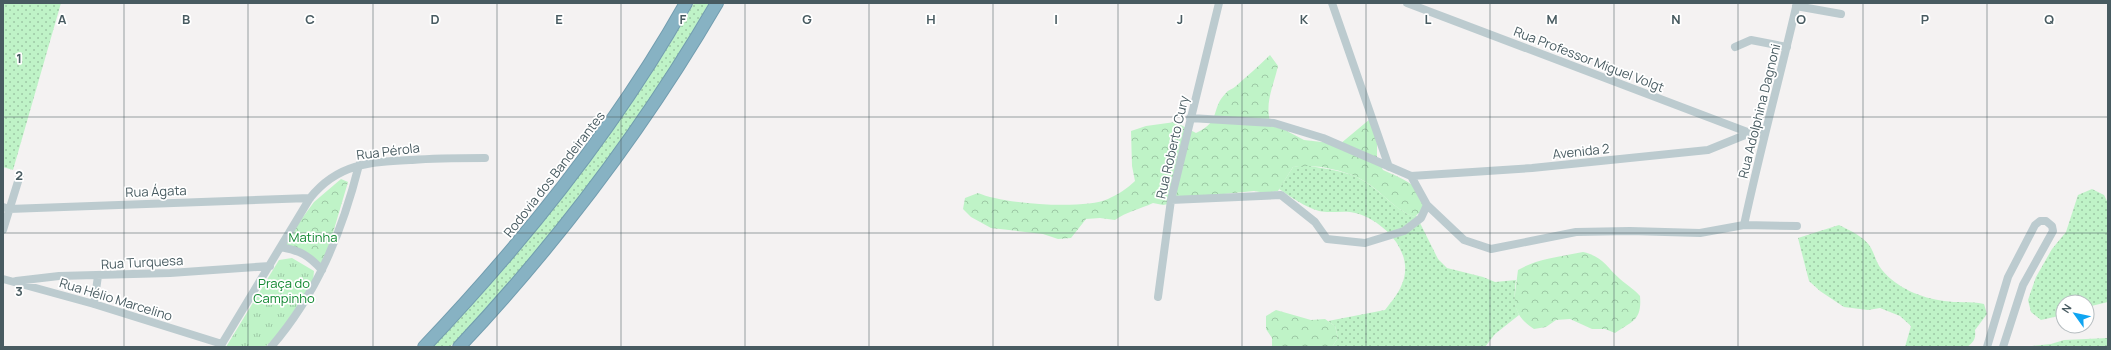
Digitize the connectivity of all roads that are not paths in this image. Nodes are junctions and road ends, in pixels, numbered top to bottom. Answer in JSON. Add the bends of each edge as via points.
{"nodes":[{"id":1,"x":686,"y":3,"type":"edge"},
{"id":2,"x":717,"y":3,"type":"edge"},
{"id":3,"x":1219,"y":3,"type":"edge"},
{"id":4,"x":1332,"y":3,"type":"edge"},
{"id":5,"x":1406,"y":3,"type":"edge"},
{"id":6,"x":1797,"y":4,"type":"edge"},
{"id":7,"x":1841,"y":14,"type":"dead end"},
{"id":8,"x":1735,"y":47,"type":"dead end"},
{"id":9,"x":1787,"y":47,"type":"junction"},
{"id":10,"x":1190,"y":118,"type":"junction"},
{"id":11,"x":1750,"y":133,"type":"junction"},
{"id":12,"x":1764,"y":134,"type":"junction"},
{"id":13,"x":485,"y":158,"type":"dead end"},
{"id":14,"x":359,"y":165,"type":"junction"},
{"id":15,"x":1389,"y":167,"type":"junction"},
{"id":16,"x":20,"y":175,"type":"dead end"},
{"id":17,"x":1411,"y":176,"type":"junction"},
{"id":18,"x":310,"y":198,"type":"junction"},
{"id":19,"x":1171,"y":200,"type":"junction"},
{"id":20,"x":1427,"y":205,"type":"junction"},
{"id":21,"x":6,"y":208,"type":"edge"},
{"id":22,"x":1744,"y":225,"type":"junction"},
{"id":23,"x":1797,"y":226,"type":"dead end"},
{"id":24,"x":3,"y":230,"type":"edge"},
{"id":25,"x":282,"y":247,"type":"junction"},
{"id":26,"x":270,"y":266,"type":"junction"},
{"id":27,"x":322,"y":270,"type":"junction"},
{"id":28,"x":98,"y":276,"type":"junction"},
{"id":29,"x":3,"y":279,"type":"edge"},
{"id":30,"x":16,"y":281,"type":"junction"},
{"id":31,"x":1158,"y":297,"type":"dead end"},
{"id":32,"x":94,"y":304,"type":"junction"},
{"id":33,"x":221,"y":346,"type":"edge"},
{"id":34,"x":271,"y":347,"type":"edge"},
{"id":35,"x":424,"y":347,"type":"edge"},
{"id":36,"x":459,"y":347,"type":"edge"},
{"id":37,"x":1987,"y":347,"type":"edge"},
{"id":38,"x":2003,"y":347,"type":"edge"}],
"edges":[{"from":1,"to":35,"type":"highway","name":"Rodovia dos Bandeirantes","via":[[621,109],[560,191],[504,259]]},
{"from":2,"to":36,"type":"highway","via":[[664,89],[599,183],[538,259]]},
{"from":3,"to":10,"type":"street","name":"Rua Roberto Cury"},
{"from":4,"to":15,"type":"street"},
{"from":5,"to":11,"type":"street","name":"Rua Professor Miguel Volgt"},
{"from":6,"to":7,"type":"street"},
{"from":6,"to":9,"type":"street","name":"Rua Adolphina Dagnoni"},
{"from":8,"to":9,"type":"street","via":[[1751,40]]},
{"from":9,"to":12,"type":"street","name":"Rua Adolphina Dagnoni","via":[[1774,104]]},
{"from":10,"to":15,"type":"street","via":[[1274,123],[1324,138]]},
{"from":10,"to":19,"type":"street","name":"Rua Roberto Cury"},
{"from":11,"to":12,"type":"street","name":"Rua Professor Miguel Volgt"},
{"from":11,"to":17,"type":"street","name":"Avenida 2","via":[[1708,150],[1532,168]]},
{"from":12,"to":22,"type":"street","name":"Rua Adolphina Dagnoni"},
{"from":13,"to":14,"type":"street","name":"Rua Pérola","via":[[439,158]]},
{"from":14,"to":18,"type":"street","name":"Rua Pérola","via":[[333,176]]},
{"from":14,"to":27,"type":"street","via":[[351,198]]},
{"from":15,"to":17,"type":"street"},
{"from":16,"to":21,"type":"street"},
{"from":17,"to":20,"type":"street"},
{"from":18,"to":21,"type":"street","name":"Rua Ágata"},
{"from":18,"to":25,"type":"street","name":"Rua Pérola"},
{"from":19,"to":20,"type":"street","via":[[1281,195],[1316,222],[1327,239],[1365,244],[1404,231],[1421,218]]},
{"from":19,"to":31,"type":"street","name":"Rua Roberto Cury"},
{"from":20,"to":22,"type":"street","via":[[1464,240],[1491,249],[1576,232],[1700,233]]},
{"from":21,"to":24,"type":"street"},
{"from":22,"to":23,"type":"street"},
{"from":25,"to":26,"type":"street","name":"Rua Pérola"},
{"from":25,"to":27,"type":"street","via":[[310,257]]},
{"from":26,"to":28,"type":"street","name":"Rua Turquesa"},
{"from":26,"to":33,"type":"street","name":"Rua Pérola"},
{"from":27,"to":34,"type":"street","via":[[306,301]]},
{"from":28,"to":30,"type":"street","name":"Rua Turquesa","via":[[59,276]]},
{"from":28,"to":32,"type":"street"},
{"from":29,"to":30,"type":"street","name":"Rua Hélio Marcelino"},
{"from":30,"to":32,"type":"street","name":"Rua Hélio Marcelino"},
{"from":32,"to":33,"type":"street","name":"Rua Hélio Marcelino"},
{"from":37,"to":38,"type":"street","via":[[2012,269],[2035,225],[2040,221],[2046,221],[2054,231],[2023,285]]}]}
